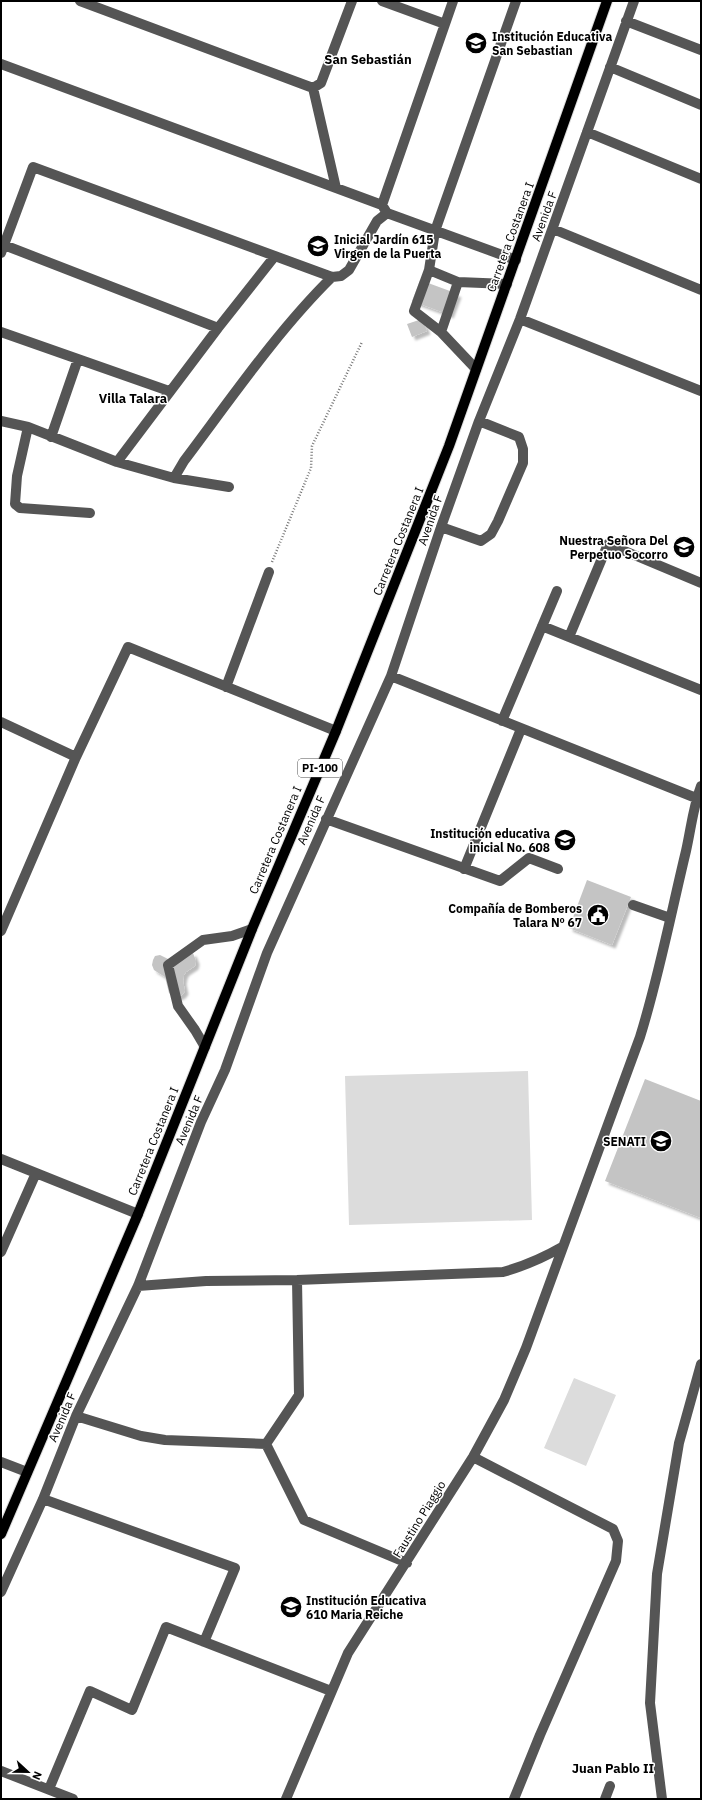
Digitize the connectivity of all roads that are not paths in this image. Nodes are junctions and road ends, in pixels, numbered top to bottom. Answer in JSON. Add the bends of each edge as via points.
{"nodes":[{"id":1,"x":80,"y":1,"type":"edge"},
{"id":2,"x":352,"y":1,"type":"edge"},
{"id":3,"x":382,"y":1,"type":"edge"},
{"id":4,"x":453,"y":1,"type":"edge"},
{"id":5,"x":516,"y":1,"type":"edge"},
{"id":6,"x":607,"y":1,"type":"edge"},
{"id":7,"x":634,"y":1,"type":"edge"},
{"id":8,"x":626,"y":21,"type":"junction"},
{"id":9,"x":445,"y":24,"type":"junction"},
{"id":10,"x":701,"y":50,"type":"edge"},
{"id":11,"x":1,"y":64,"type":"edge"},
{"id":12,"x":610,"y":67,"type":"junction"},
{"id":13,"x":312,"y":88,"type":"junction"},
{"id":14,"x":701,"y":105,"type":"edge"},
{"id":15,"x":587,"y":132,"type":"junction"},
{"id":16,"x":701,"y":179,"type":"edge"},
{"id":17,"x":336,"y":188,"type":"junction"},
{"id":18,"x":385,"y":209,"type":"junction"},
{"id":19,"x":553,"y":229,"type":"junction"},
{"id":20,"x":435,"y":231,"type":"junction"},
{"id":21,"x":2,"y":249,"type":"edge"},
{"id":22,"x":275,"y":256,"type":"junction"},
{"id":23,"x":516,"y":260,"type":"junction"},
{"id":24,"x":429,"y":270,"type":"junction"},
{"id":25,"x":332,"y":277,"type":"junction"},
{"id":26,"x":458,"y":282,"type":"junction"},
{"id":27,"x":507,"y":284,"type":"junction"},
{"id":28,"x":701,"y":290,"type":"edge"},
{"id":29,"x":520,"y":319,"type":"junction"},
{"id":30,"x":218,"y":328,"type":"junction"},
{"id":31,"x":1,"y":332,"type":"edge"},
{"id":32,"x":440,"y":332,"type":"junction"},
{"id":33,"x":78,"y":359,"type":"junction"},
{"id":34,"x":476,"y":369,"type":"junction"},
{"id":35,"x":169,"y":391,"type":"junction"},
{"id":36,"x":701,"y":392,"type":"edge"},
{"id":37,"x":1,"y":421,"type":"edge"},
{"id":38,"x":479,"y":421,"type":"junction"},
{"id":39,"x":28,"y":427,"type":"junction"},
{"id":40,"x":51,"y":437,"type":"junction"},
{"id":41,"x":117,"y":462,"type":"junction"},
{"id":42,"x":174,"y":478,"type":"junction"},
{"id":43,"x":229,"y":488,"type":"dead end"},
{"id":44,"x":90,"y":513,"type":"dead end"},
{"id":45,"x":441,"y":527,"type":"junction"},
{"id":46,"x":268,"y":572,"type":"road end"},
{"id":47,"x":701,"y":583,"type":"edge"},
{"id":48,"x":557,"y":590,"type":"dead end"},
{"id":49,"x":542,"y":626,"type":"junction"},
{"id":50,"x":569,"y":637,"type":"junction"},
{"id":51,"x":390,"y":676,"type":"junction"},
{"id":52,"x":226,"y":687,"type":"junction"},
{"id":53,"x":701,"y":690,"type":"edge"},
{"id":54,"x":502,"y":721,"type":"junction"},
{"id":55,"x":1,"y":722,"type":"edge"},
{"id":56,"x":521,"y":729,"type":"junction"},
{"id":57,"x":336,"y":731,"type":"junction"},
{"id":58,"x":76,"y":757,"type":"junction"},
{"id":59,"x":701,"y":786,"type":"edge"},
{"id":60,"x":696,"y":798,"type":"junction"},
{"id":61,"x":326,"y":819,"type":"junction"},
{"id":62,"x":464,"y":869,"type":"junction"},
{"id":63,"x":558,"y":869,"type":"dead end"},
{"id":64,"x":633,"y":905,"type":"dead end"},
{"id":65,"x":670,"y":918,"type":"junction"},
{"id":66,"x":252,"y":929,"type":"junction"},
{"id":67,"x":1,"y":931,"type":"edge"},
{"id":68,"x":205,"y":1047,"type":"junction"},
{"id":69,"x":1,"y":1159,"type":"edge"},
{"id":70,"x":36,"y":1173,"type":"junction"},
{"id":71,"x":138,"y":1214,"type":"junction"},
{"id":72,"x":562,"y":1247,"type":"junction"},
{"id":73,"x":1,"y":1252,"type":"edge"},
{"id":74,"x":297,"y":1280,"type":"junction"},
{"id":75,"x":138,"y":1286,"type":"junction"},
{"id":76,"x":701,"y":1364,"type":"edge"},
{"id":77,"x":76,"y":1416,"type":"junction"},
{"id":78,"x":266,"y":1444,"type":"junction"},
{"id":79,"x":473,"y":1457,"type":"junction"},
{"id":80,"x":1,"y":1462,"type":"edge"},
{"id":81,"x":27,"y":1472,"type":"junction"},
{"id":82,"x":43,"y":1499,"type":"junction"},
{"id":83,"x":3,"y":1527,"type":"edge"},
{"id":84,"x":1,"y":1534,"type":"edge"},
{"id":85,"x":407,"y":1563,"type":"junction"},
{"id":86,"x":1,"y":1592,"type":"edge"},
{"id":87,"x":204,"y":1642,"type":"junction"},
{"id":88,"x":331,"y":1691,"type":"junction"},
{"id":89,"x":1,"y":1772,"type":"edge"},
{"id":90,"x":610,"y":1786,"type":"dead end"},
{"id":91,"x":49,"y":1789,"type":"junction"},
{"id":92,"x":74,"y":1799,"type":"edge"},
{"id":93,"x":286,"y":1799,"type":"edge"},
{"id":94,"x":514,"y":1799,"type":"edge"},
{"id":95,"x":604,"y":1799,"type":"edge"},
{"id":96,"x":662,"y":1799,"type":"edge"}],
"edges":[{"from":1,"to":13,"type":"street"},
{"from":2,"to":13,"type":"street","via":[[321,84]]},
{"from":3,"to":9,"type":"street"},
{"from":4,"to":9,"type":"street"},
{"from":5,"to":20,"type":"street"},
{"from":6,"to":23,"type":"main road","name":"Carretera Costanera I","number":"PI-100"},
{"from":7,"to":8,"type":"street","name":"Avenida F"},
{"from":8,"to":10,"type":"street"},
{"from":8,"to":12,"type":"street","name":"Avenida F"},
{"from":9,"to":18,"type":"street"},
{"from":11,"to":17,"type":"street"},
{"from":12,"to":14,"type":"street"},
{"from":12,"to":15,"type":"street","name":"Avenida F"},
{"from":13,"to":17,"type":"street"},
{"from":15,"to":16,"type":"street"},
{"from":15,"to":19,"type":"street","name":"Avenida F"},
{"from":17,"to":18,"type":"street"},
{"from":18,"to":20,"type":"street"},
{"from":18,"to":25,"type":"street","via":[[349,270],[341,276]]},
{"from":19,"to":28,"type":"street"},
{"from":19,"to":29,"type":"street","name":"Avenida F"},
{"from":20,"to":23,"type":"street"},
{"from":20,"to":24,"type":"street"},
{"from":21,"to":22,"type":"street","via":[[33,167]]},
{"from":21,"to":30,"type":"street"},
{"from":22,"to":25,"type":"street"},
{"from":22,"to":30,"type":"street"},
{"from":23,"to":27,"type":"main road","name":"Carretera Costanera I","number":"PI-100"},
{"from":24,"to":26,"type":"street"},
{"from":24,"to":32,"type":"street","via":[[414,311]]},
{"from":25,"to":42,"type":"street","via":[[258,363],[184,460]]},
{"from":26,"to":27,"type":"street"},
{"from":26,"to":32,"type":"street"},
{"from":27,"to":34,"type":"main road","name":"Carretera Costanera I","number":"PI-100"},
{"from":29,"to":36,"type":"street"},
{"from":29,"to":38,"type":"street","name":"Avenida F"},
{"from":30,"to":35,"type":"street"},
{"from":31,"to":33,"type":"street"},
{"from":32,"to":34,"type":"street"},
{"from":33,"to":35,"type":"street"},
{"from":33,"to":40,"type":"street"},
{"from":34,"to":57,"type":"main road","name":"Carretera Costanera I","number":"PI-100","via":[[423,515]]},
{"from":35,"to":41,"type":"street"},
{"from":37,"to":39,"type":"street"},
{"from":38,"to":45,"type":"street","name":"Avenida F"},
{"from":38,"to":45,"type":"street","via":[[519,437],[523,449],[523,463],[491,534],[481,541]]},
{"from":39,"to":40,"type":"street"},
{"from":39,"to":44,"type":"street","via":[[17,476],[15,504],[20,508]]},
{"from":40,"to":41,"type":"street"},
{"from":41,"to":42,"type":"street"},
{"from":42,"to":43,"type":"street"},
{"from":45,"to":51,"type":"street","name":"Avenida F"},
{"from":46,"to":52,"type":"street"},
{"from":47,"to":50,"type":"street","via":[[608,544]]},
{"from":48,"to":49,"type":"street"},
{"from":49,"to":50,"type":"street"},
{"from":49,"to":54,"type":"street"},
{"from":50,"to":53,"type":"street"},
{"from":51,"to":54,"type":"street"},
{"from":51,"to":61,"type":"street","name":"Avenida F"},
{"from":52,"to":57,"type":"street"},
{"from":52,"to":58,"type":"street","via":[[128,648]]},
{"from":54,"to":56,"type":"street"},
{"from":55,"to":58,"type":"street"},
{"from":56,"to":60,"type":"street"},
{"from":56,"to":62,"type":"street"},
{"from":57,"to":66,"type":"main road","name":"Carretera Costanera I","number":"PI-100"},
{"from":58,"to":67,"type":"street"},
{"from":59,"to":60,"type":"street","name":"Faustino Piaggio"},
{"from":60,"to":65,"type":"street","name":"Faustino Piaggio"},
{"from":61,"to":62,"type":"street"},
{"from":61,"to":75,"type":"street","name":"Avenida F","via":[[267,953],[225,1070],[201,1122]]},
{"from":62,"to":63,"type":"street","via":[[500,880],[529,858]]},
{"from":64,"to":65,"type":"street"},
{"from":65,"to":72,"type":"street","name":"Faustino Piaggio","via":[[653,996],[640,1037]]},
{"from":66,"to":68,"type":"main road","name":"Carretera Costanera I","number":"PI-100"},
{"from":66,"to":68,"type":"street","via":[[232,936],[203,940],[168,965],[178,1006]]},
{"from":68,"to":71,"type":"main road","name":"Carretera Costanera I","number":"PI-100"},
{"from":69,"to":70,"type":"street"},
{"from":70,"to":71,"type":"street"},
{"from":70,"to":73,"type":"street"},
{"from":71,"to":81,"type":"main road","name":"Carretera Costanera I","number":"PI-100"},
{"from":72,"to":74,"type":"street","via":[[523,1266],[503,1272]]},
{"from":72,"to":79,"type":"street","name":"Faustino Piaggio","via":[[526,1348],[504,1400]]},
{"from":74,"to":75,"type":"street","via":[[206,1281]]},
{"from":74,"to":78,"type":"street","via":[[299,1394]]},
{"from":75,"to":77,"type":"street","name":"Avenida F"},
{"from":76,"to":96,"type":"street","via":[[679,1443],[657,1574],[650,1703]]},
{"from":77,"to":78,"type":"street","via":[[141,1436],[165,1440]]},
{"from":77,"to":82,"type":"street","name":"Avenida F"},
{"from":78,"to":85,"type":"street","via":[[304,1520]]},
{"from":79,"to":85,"type":"street","name":"Faustino Piaggio"},
{"from":79,"to":94,"type":"street","via":[[613,1529],[618,1541],[616,1561]]},
{"from":80,"to":81,"type":"street"},
{"from":81,"to":83,"type":"main road","name":"Carretera Costanera I","number":"PI-100"},
{"from":82,"to":86,"type":"street","name":"Avenida F"},
{"from":82,"to":87,"type":"street","via":[[235,1568]]},
{"from":83,"to":84,"type":"main road","name":"Carretera Costanera I","number":"PI-100"},
{"from":85,"to":88,"type":"street","name":"Faustino Piaggio","via":[[356,1638]]},
{"from":87,"to":88,"type":"street"},
{"from":87,"to":91,"type":"street","via":[[166,1627],[132,1710],[90,1691]]},
{"from":88,"to":93,"type":"street","name":"Faustino Piaggio"},
{"from":89,"to":91,"type":"street"},
{"from":90,"to":95,"type":"street"},
{"from":91,"to":92,"type":"street"}]}
